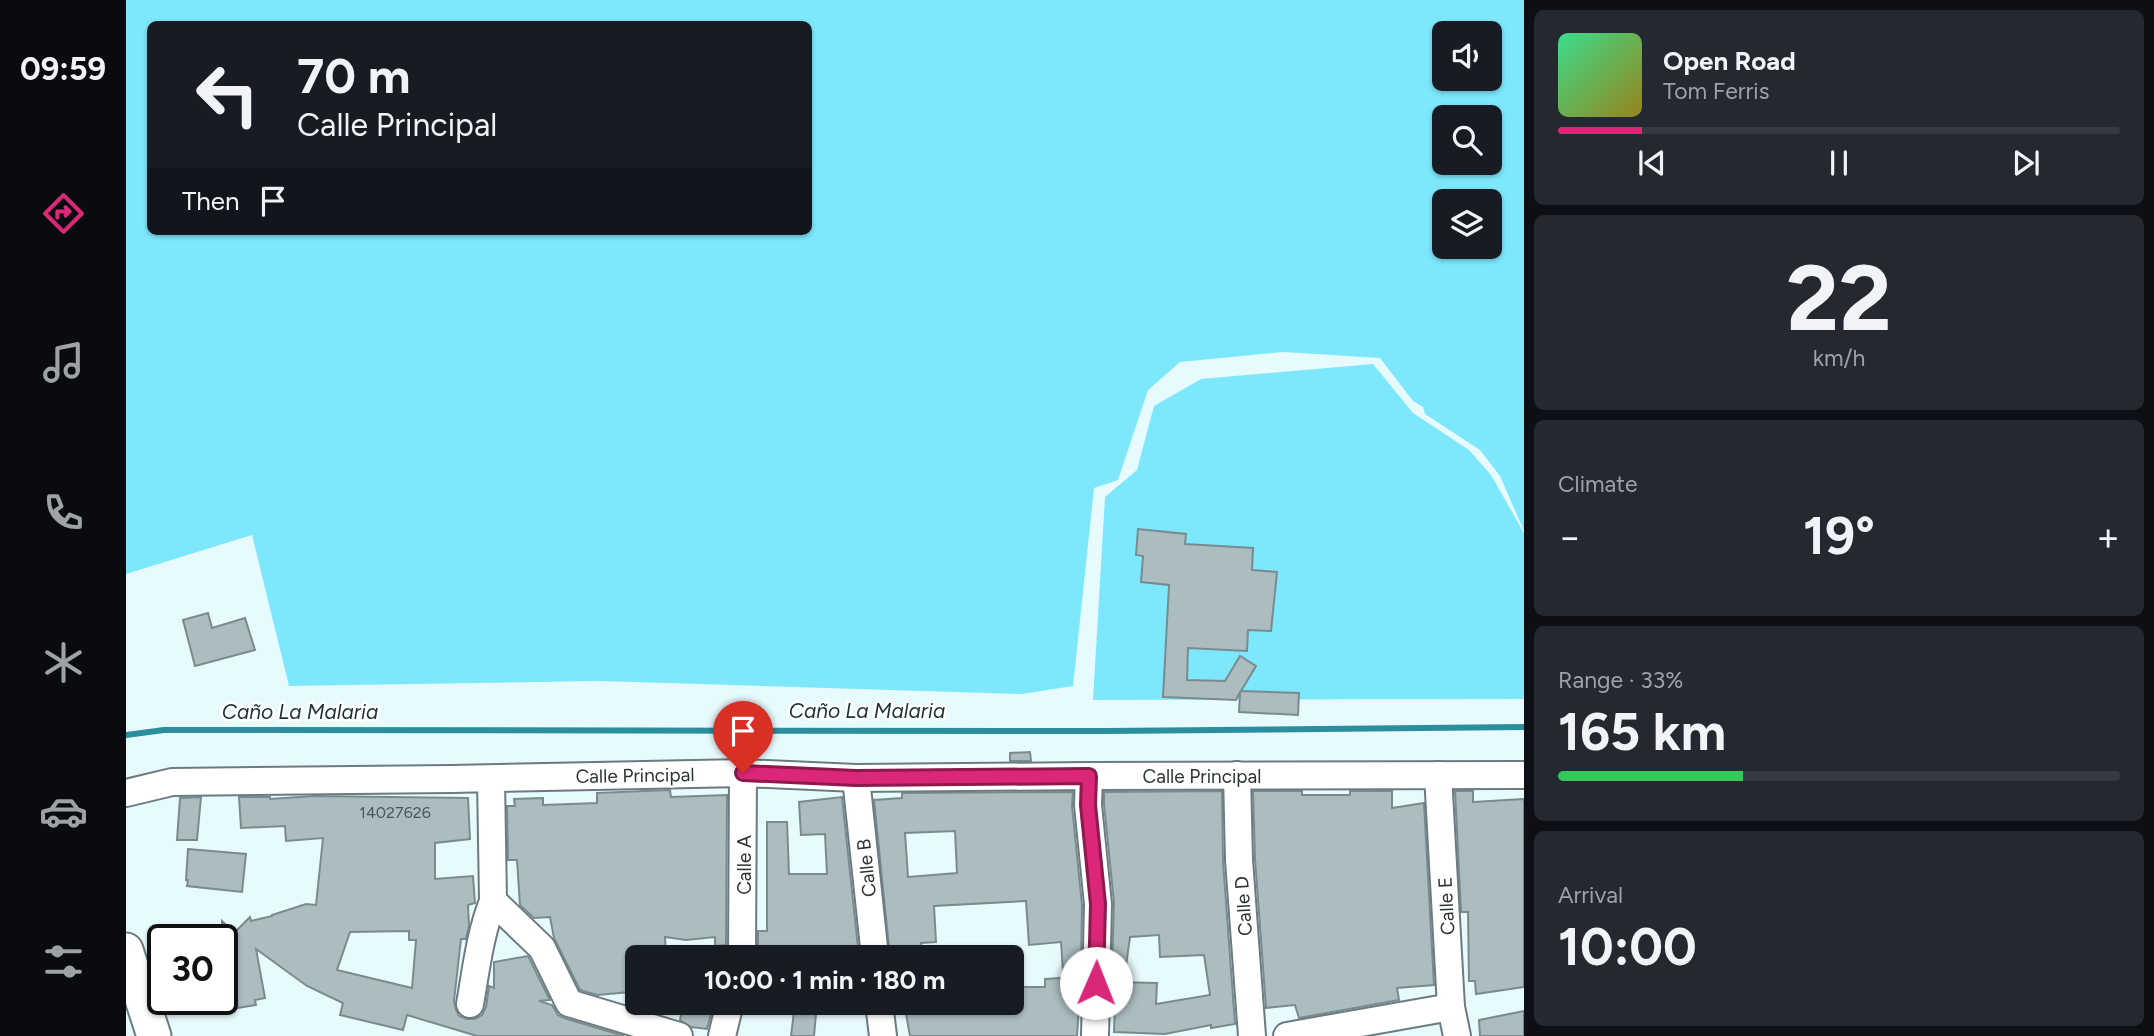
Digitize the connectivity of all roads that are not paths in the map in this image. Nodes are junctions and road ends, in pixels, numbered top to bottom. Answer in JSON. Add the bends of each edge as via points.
{"nodes":[{"id":1,"x":743,"y":773,"type":"junction"},
{"id":2,"x":1237,"y":775,"type":"junction"},
{"id":3,"x":1438,"y":775,"type":"junction"},
{"id":4,"x":1524,"y":775,"type":"edge"},
{"id":5,"x":1089,"y":776,"type":"junction"},
{"id":6,"x":856,"y":778,"type":"junction"},
{"id":7,"x":491,"y":779,"type":"junction"},
{"id":8,"x":126,"y":793,"type":"edge"},
{"id":9,"x":493,"y":901,"type":"junction"},
{"id":10,"x":744,"y":945,"type":"edge"},
{"id":11,"x":874,"y":945,"type":"edge"},
{"id":12,"x":126,"y":950,"type":"edge"},
{"id":13,"x":470,"y":1004,"type":"dead end"},
{"id":14,"x":1451,"y":1007,"type":"junction"},
{"id":15,"x":727,"y":1015,"type":"edge"},
{"id":16,"x":880,"y":1015,"type":"edge"},
{"id":17,"x":154,"y":1036,"type":"edge"},
{"id":18,"x":679,"y":1036,"type":"edge"},
{"id":19,"x":722,"y":1036,"type":"edge"},
{"id":20,"x":883,"y":1036,"type":"edge"},
{"id":21,"x":1095,"y":1036,"type":"edge"},
{"id":22,"x":1252,"y":1036,"type":"edge"},
{"id":23,"x":1287,"y":1036,"type":"edge"},
{"id":24,"x":1457,"y":1036,"type":"edge"}],
"edges":[{"from":1,"to":6,"type":"street","name":"Calle Principal"},
{"from":1,"to":7,"type":"street","name":"Calle Principal"},
{"from":1,"to":10,"type":"street","name":"Calle A"},
{"from":2,"to":3,"type":"street","name":"Calle Principal"},
{"from":2,"to":5,"type":"street","name":"Calle Principal"},
{"from":2,"to":22,"type":"street","name":"Calle D"},
{"from":3,"to":4,"type":"street","name":"Calle Principal"},
{"from":3,"to":14,"type":"street","name":"Calle E"},
{"from":5,"to":6,"type":"street","name":"Calle Principal"},
{"from":5,"to":21,"type":"street","via":[[1098,904]]},
{"from":6,"to":11,"type":"street","name":"Calle B"},
{"from":7,"to":8,"type":"street","name":"Calle Principal","via":[[173,782]]},
{"from":7,"to":9,"type":"street"},
{"from":9,"to":13,"type":"street"},
{"from":9,"to":18,"type":"street","via":[[542,948],[569,1003]]},
{"from":12,"to":17,"type":"main road"},
{"from":14,"to":23,"type":"street"},
{"from":14,"to":24,"type":"street","name":"Calle E"},
{"from":15,"to":19,"type":"street"},
{"from":16,"to":20,"type":"street"}]}
